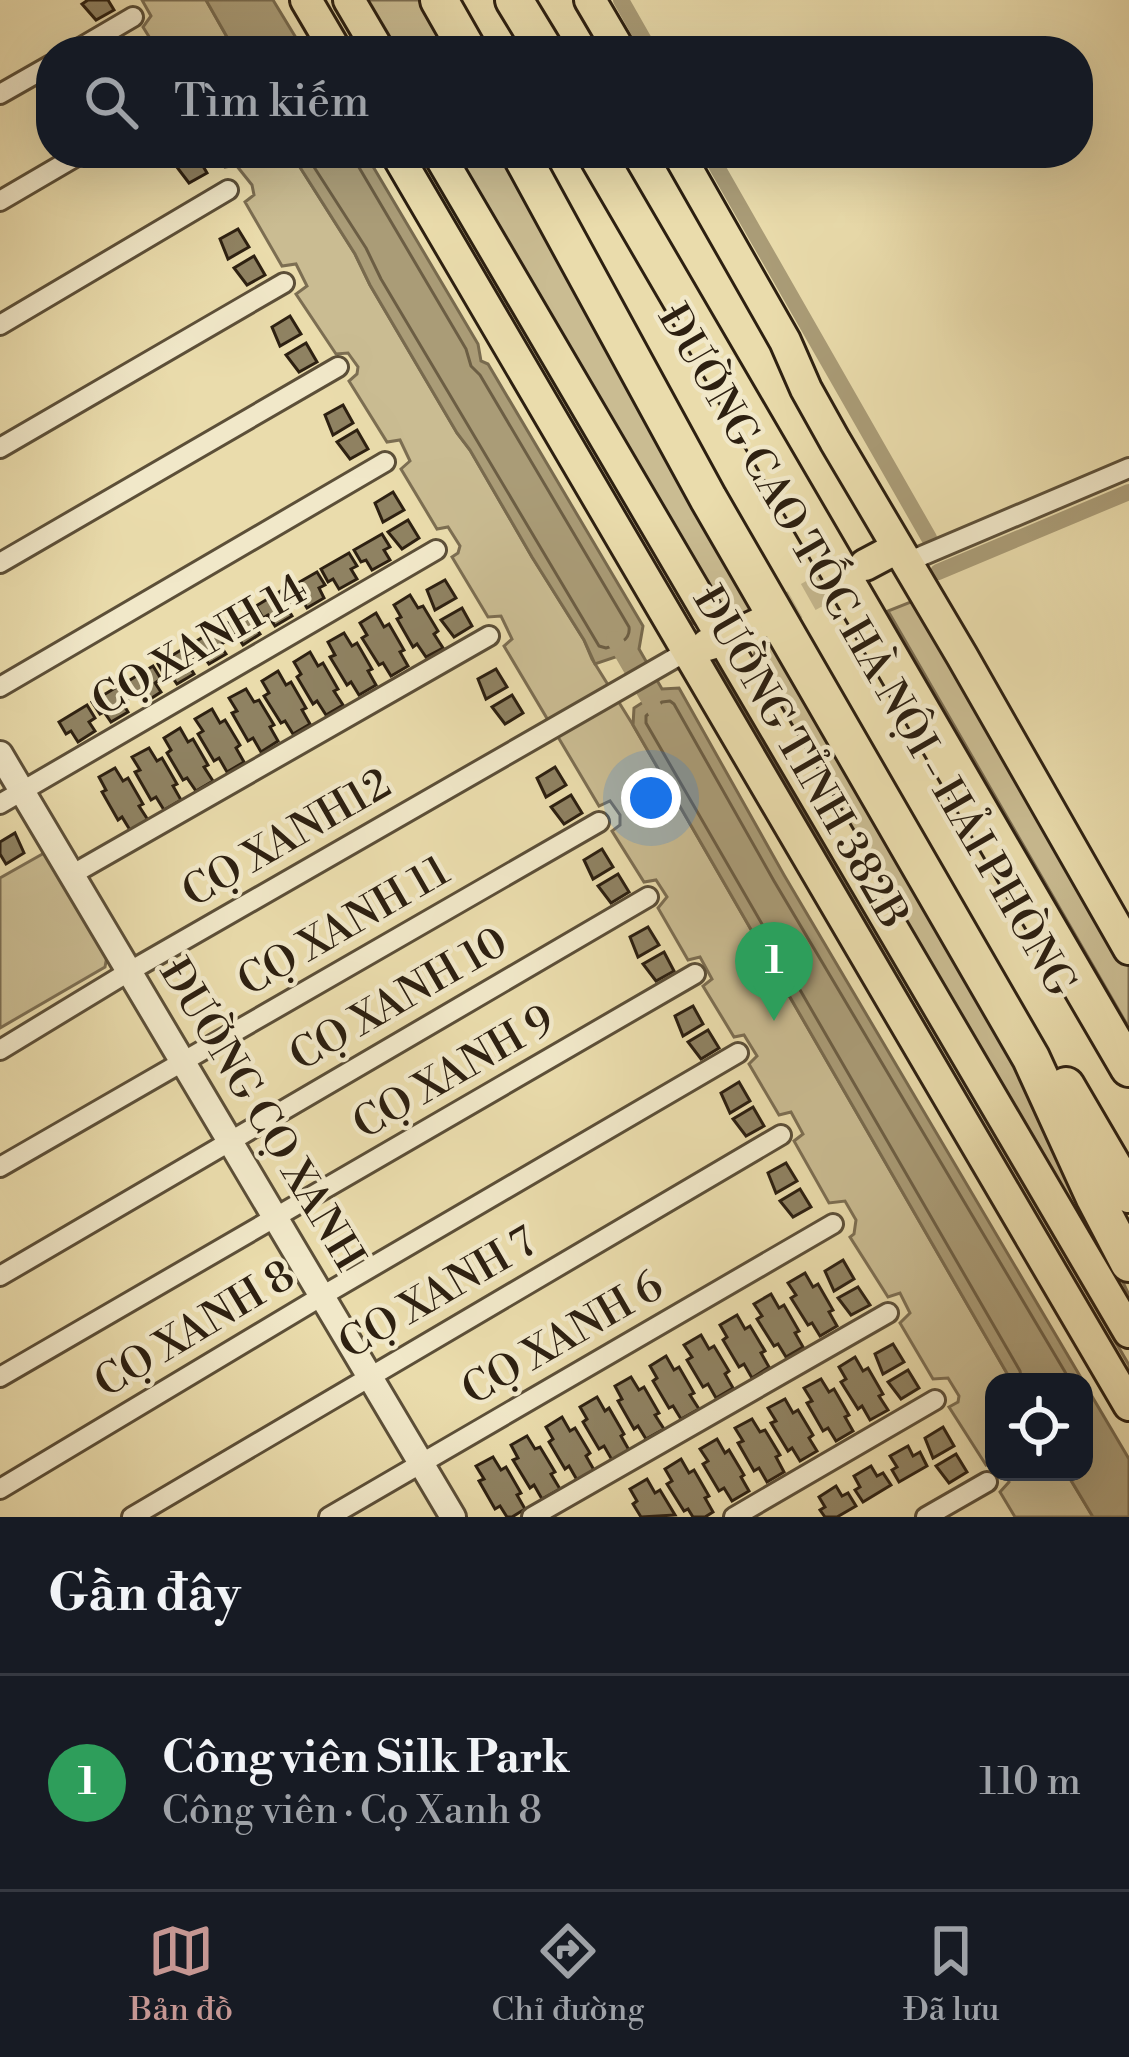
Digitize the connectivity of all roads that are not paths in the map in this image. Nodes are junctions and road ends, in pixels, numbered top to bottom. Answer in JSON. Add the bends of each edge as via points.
{"nodes":[{"id":1,"x":306,"y":0,"type":"edge"},
{"id":2,"x":350,"y":0,"type":"edge"},
{"id":3,"x":438,"y":0,"type":"edge"},
{"id":4,"x":511,"y":0,"type":"edge"},
{"id":5,"x":590,"y":0,"type":"edge"},
{"id":6,"x":133,"y":17,"type":"dead end"},
{"id":7,"x":101,"y":36,"type":"edge"},
{"id":8,"x":327,"y":36,"type":"edge"},
{"id":9,"x":370,"y":36,"type":"edge"},
{"id":10,"x":458,"y":36,"type":"edge"},
{"id":11,"x":532,"y":36,"type":"edge"},
{"id":12,"x":611,"y":36,"type":"edge"},
{"id":13,"x":36,"y":74,"type":"edge"},
{"id":14,"x":0,"y":94,"type":"edge"},
{"id":15,"x":56,"y":168,"type":"edge"},
{"id":16,"x":404,"y":168,"type":"edge"},
{"id":17,"x":447,"y":168,"type":"edge"},
{"id":18,"x":531,"y":168,"type":"edge"},
{"id":19,"x":532,"y":168,"type":"edge"},
{"id":20,"x":605,"y":168,"type":"edge"},
{"id":21,"x":616,"y":168,"type":"edge"},
{"id":22,"x":687,"y":168,"type":"edge"},
{"id":23,"x":229,"y":190,"type":"dead end"},
{"id":24,"x":0,"y":201,"type":"edge"},
{"id":25,"x":284,"y":283,"type":"dead end"},
{"id":26,"x":0,"y":325,"type":"edge"},
{"id":27,"x":338,"y":367,"type":"dead end"},
{"id":28,"x":0,"y":448,"type":"edge"},
{"id":29,"x":385,"y":462,"type":"dead end"},
{"id":30,"x":1129,"y":468,"type":"edge"},
{"id":31,"x":436,"y":550,"type":"dead end"},
{"id":32,"x":901,"y":555,"type":"junction"},
{"id":33,"x":0,"y":563,"type":"edge"},
{"id":34,"x":866,"y":565,"type":"tunnel mouth"},
{"id":35,"x":769,"y":619,"type":"tunnel mouth"},
{"id":36,"x":489,"y":636,"type":"dead end"},
{"id":37,"x":724,"y":640,"type":"junction"},
{"id":38,"x":676,"y":657,"type":"junction"},
{"id":39,"x":0,"y":687,"type":"edge"},
{"id":40,"x":0,"y":754,"type":"edge"},
{"id":41,"x":23,"y":791,"type":"junction"},
{"id":42,"x":0,"y":804,"type":"edge"},
{"id":43,"x":599,"y":822,"type":"dead end"},
{"id":44,"x":73,"y":874,"type":"junction"},
{"id":45,"x":648,"y":897,"type":"dead end"},
{"id":46,"x":1129,"y":949,"type":"edge"},
{"id":47,"x":130,"y":971,"type":"junction"},
{"id":48,"x":695,"y":974,"type":"dead end"},
{"id":49,"x":1129,"y":1038,"type":"edge"},
{"id":50,"x":0,"y":1050,"type":"edge"},
{"id":51,"x":738,"y":1053,"type":"dead end"},
{"id":52,"x":183,"y":1061,"type":"junction"},
{"id":53,"x":1129,"y":1068,"type":"edge"},
{"id":54,"x":781,"y":1135,"type":"dead end"},
{"id":55,"x":230,"y":1139,"type":"junction"},
{"id":56,"x":0,"y":1167,"type":"edge"},
{"id":57,"x":1129,"y":1194,"type":"edge"},
{"id":58,"x":276,"y":1219,"type":"junction"},
{"id":59,"x":833,"y":1224,"type":"dead end"},
{"id":60,"x":1129,"y":1264,"type":"edge"},
{"id":61,"x":0,"y":1276,"type":"edge"},
{"id":62,"x":322,"y":1296,"type":"junction"},
{"id":63,"x":888,"y":1313,"type":"dead end"},
{"id":64,"x":1129,"y":1332,"type":"edge"},
{"id":65,"x":371,"y":1376,"type":"junction"},
{"id":66,"x":0,"y":1377,"type":"edge"},
{"id":67,"x":935,"y":1400,"type":"dead end"},
{"id":68,"x":1129,"y":1405,"type":"edge"},
{"id":69,"x":421,"y":1463,"type":"junction"},
{"id":70,"x":987,"y":1482,"type":"dead end"},
{"id":71,"x":0,"y":1489,"type":"edge"},
{"id":72,"x":132,"y":1517,"type":"edge"},
{"id":73,"x":328,"y":1517,"type":"edge"},
{"id":74,"x":453,"y":1517,"type":"edge"},
{"id":75,"x":532,"y":1517,"type":"edge"},
{"id":76,"x":734,"y":1517,"type":"edge"},
{"id":77,"x":926,"y":1517,"type":"edge"}],
"edges":[{"from":1,"to":8,"type":"main road"},
{"from":2,"to":9,"type":"main road"},
{"from":3,"to":10,"type":"highway"},
{"from":4,"to":11,"type":"highway"},
{"from":5,"to":12,"type":"main road"},
{"from":6,"to":7,"type":"street"},
{"from":13,"to":14,"type":"street"},
{"from":15,"to":24,"type":"street"},
{"from":16,"to":38,"type":"main road","name":"ĐƯỜNG TỈNH 382B"},
{"from":17,"to":37,"type":"main road","name":"ĐƯỜNG TỈNH 382B"},
{"from":18,"to":60,"type":"highway","via":[[708,498],[1031,1058]]},
{"from":19,"to":57,"type":"highway","name":"ĐƯỜNG CAO TỐC HÀ NỘI - HẢI PHÒNG"},
{"from":20,"to":53,"type":"highway","name":"ĐƯỜNG CAO TỐC HÀ NỘI - HẢI PHÒNG"},
{"from":21,"to":49,"type":"highway"},
{"from":22,"to":32,"type":"main road"},
{"from":23,"to":26,"type":"street"},
{"from":25,"to":28,"type":"street"},
{"from":27,"to":33,"type":"street"},
{"from":29,"to":39,"type":"street"},
{"from":30,"to":32,"type":"street"},
{"from":31,"to":41,"type":"street","name":"CỌ XANH 14"},
{"from":32,"to":34,"type":"main road"},
{"from":32,"to":46,"type":"main road"},
{"from":35,"to":37,"type":"main road"},
{"from":36,"to":44,"type":"street"},
{"from":37,"to":38,"type":"main road"},
{"from":37,"to":64,"type":"main road","name":"ĐƯỜNG TỈNH 382B"},
{"from":38,"to":47,"type":"street","name":"CỌ XANH12"},
{"from":38,"to":68,"type":"main road","name":"ĐƯỜNG TỈNH 382B","via":[[769,791]]},
{"from":40,"to":41,"type":"street","name":"ĐƯỜNG CỌ XANH"},
{"from":41,"to":42,"type":"street","name":"CỌ XANH 14"},
{"from":41,"to":44,"type":"street","name":"ĐƯỜNG CỌ XANH"},
{"from":43,"to":52,"type":"street","name":"CỌ XANH 11"},
{"from":44,"to":47,"type":"street","name":"ĐƯỜNG CỌ XANH"},
{"from":45,"to":55,"type":"street","name":"CỌ XANH 10"},
{"from":47,"to":50,"type":"street","name":"CỌ XANH12"},
{"from":47,"to":52,"type":"street","name":"ĐƯỜNG CỌ XANH"},
{"from":48,"to":58,"type":"street","name":"CỌ XANH 9"},
{"from":51,"to":62,"type":"street","name":"CỌ XANH 8"},
{"from":52,"to":55,"type":"street","name":"ĐƯỜNG CỌ XANH"},
{"from":52,"to":56,"type":"street","name":"CỌ XANH 11"},
{"from":54,"to":65,"type":"street","name":"CỌ XANH 7"},
{"from":55,"to":58,"type":"street","name":"ĐƯỜNG CỌ XANH"},
{"from":55,"to":61,"type":"street","name":"CỌ XANH 10"},
{"from":58,"to":62,"type":"street","name":"ĐƯỜNG CỌ XANH"},
{"from":58,"to":66,"type":"street","name":"CỌ XANH 9"},
{"from":59,"to":69,"type":"street","name":"CỌ XANH 6"},
{"from":62,"to":65,"type":"street","name":"ĐƯỜNG CỌ XANH"},
{"from":62,"to":71,"type":"street","name":"CỌ XANH 8"},
{"from":63,"to":75,"type":"street"},
{"from":65,"to":69,"type":"street","name":"ĐƯỜNG CỌ XANH"},
{"from":65,"to":72,"type":"street","name":"CỌ XANH 7"},
{"from":67,"to":76,"type":"street"},
{"from":69,"to":73,"type":"street","name":"CỌ XANH 6"},
{"from":69,"to":74,"type":"street","name":"ĐƯỜNG CỌ XANH"},
{"from":70,"to":77,"type":"street"}]}
